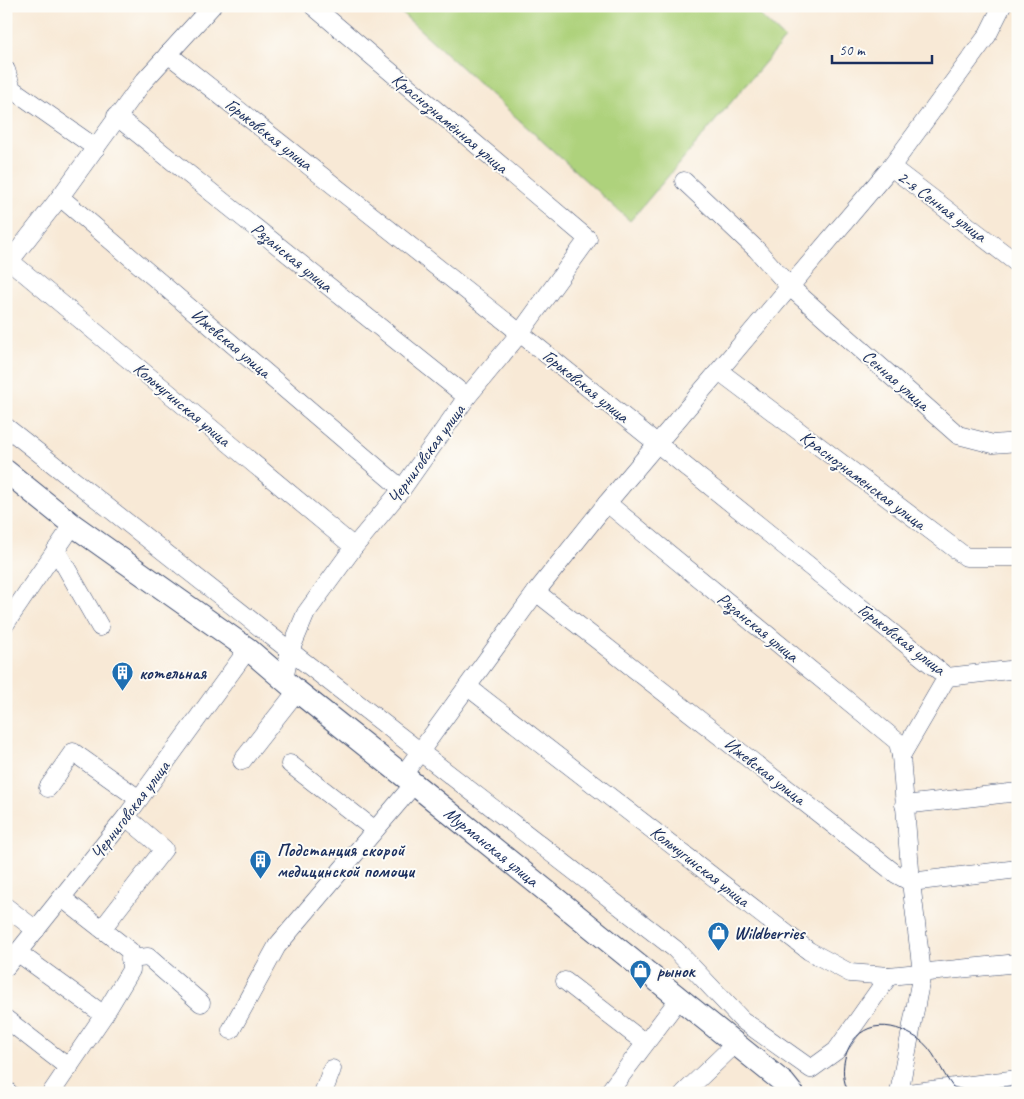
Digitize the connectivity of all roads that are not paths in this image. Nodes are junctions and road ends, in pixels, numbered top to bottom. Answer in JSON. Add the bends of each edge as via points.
{"nodes":[{"id":1,"x":212,"y":6,"type":"edge"},
{"id":2,"x":313,"y":6,"type":"edge"},
{"id":3,"x":1002,"y":6,"type":"edge"},
{"id":4,"x":168,"y":54,"type":"junction"},
{"id":5,"x":6,"y":70,"type":"edge"},
{"id":6,"x":116,"y":116,"type":"junction"},
{"id":7,"x":96,"y":148,"type":"junction"},
{"id":8,"x":890,"y":167,"type":"junction"},
{"id":9,"x":684,"y":181,"type":"dead end"},
{"id":10,"x":60,"y":197,"type":"junction"},
{"id":11,"x":588,"y":239,"type":"joint"},
{"id":12,"x":8,"y":263,"type":"edge"},
{"id":13,"x":1018,"y":264,"type":"edge"},
{"id":14,"x":789,"y":286,"type":"junction"},
{"id":15,"x":520,"y":333,"type":"junction"},
{"id":16,"x":719,"y":371,"type":"junction"},
{"id":17,"x":467,"y":397,"type":"junction"},
{"id":18,"x":6,"y":426,"type":"edge"},
{"id":19,"x":1018,"y":442,"type":"edge"},
{"id":20,"x":659,"y":445,"type":"junction"},
{"id":21,"x":6,"y":471,"type":"edge"},
{"id":22,"x":402,"y":488,"type":"junction"},
{"id":23,"x":607,"y":503,"type":"junction"},
{"id":24,"x":73,"y":525,"type":"junction"},
{"id":25,"x":354,"y":547,"type":"junction"},
{"id":26,"x":56,"y":550,"type":"junction"},
{"id":27,"x":1018,"y":557,"type":"edge"},
{"id":28,"x":536,"y":592,"type":"junction"},
{"id":29,"x":6,"y":623,"type":"edge"},
{"id":30,"x":100,"y":627,"type":"dead end"},
{"id":31,"x":248,"y":649,"type":"junction"},
{"id":32,"x":290,"y":650,"type":"junction"},
{"id":33,"x":1018,"y":669,"type":"edge"},
{"id":34,"x":947,"y":677,"type":"junction"},
{"id":35,"x":290,"y":685,"type":"junction"},
{"id":36,"x":468,"y":687,"type":"junction"},
{"id":37,"x":421,"y":750,"type":"junction"},
{"id":38,"x":901,"y":756,"type":"junction"},
{"id":39,"x":242,"y":761,"type":"dead end"},
{"id":40,"x":290,"y":764,"type":"dead end"},
{"id":41,"x":409,"y":779,"type":"junction"},
{"id":42,"x":48,"y":788,"type":"dead end"},
{"id":43,"x":1018,"y":792,"type":"edge"},
{"id":44,"x":139,"y":799,"type":"junction"},
{"id":45,"x":904,"y":805,"type":"junction"},
{"id":46,"x":126,"y":817,"type":"junction"},
{"id":47,"x":375,"y":830,"type":"junction"},
{"id":48,"x":1018,"y":869,"type":"edge"},
{"id":49,"x":910,"y":882,"type":"junction"},
{"id":50,"x":62,"y":898,"type":"junction"},
{"id":51,"x":6,"y":908,"type":"edge"},
{"id":52,"x":102,"y":929,"type":"junction"},
{"id":53,"x":36,"y":930,"type":"junction"},
{"id":54,"x":17,"y":952,"type":"junction"},
{"id":55,"x":130,"y":960,"type":"junction"},
{"id":56,"x":1018,"y":963,"type":"edge"},
{"id":57,"x":6,"y":966,"type":"edge"},
{"id":58,"x":922,"y":973,"type":"junction"},
{"id":59,"x":889,"y":976,"type":"junction"},
{"id":60,"x":565,"y":981,"type":"dead end"},
{"id":61,"x":679,"y":999,"type":"junction"},
{"id":62,"x":200,"y":1003,"type":"dead end"},
{"id":63,"x":104,"y":1015,"type":"junction"},
{"id":64,"x":6,"y":1019,"type":"edge"},
{"id":65,"x":231,"y":1030,"type":"dead end"},
{"id":66,"x":645,"y":1043,"type":"junction"},
{"id":67,"x":735,"y":1044,"type":"junction"},
{"id":68,"x":69,"y":1068,"type":"junction"},
{"id":69,"x":332,"y":1069,"type":"dead end"},
{"id":70,"x":1018,"y":1079,"type":"edge"},
{"id":71,"x":6,"y":1090,"type":"edge"},
{"id":72,"x":10,"y":1093,"type":"edge"},
{"id":73,"x":51,"y":1093,"type":"edge"},
{"id":74,"x":324,"y":1093,"type":"edge"},
{"id":75,"x":608,"y":1093,"type":"edge"},
{"id":76,"x":684,"y":1093,"type":"edge"},
{"id":77,"x":792,"y":1093,"type":"edge"},
{"id":78,"x":899,"y":1093,"type":"edge"},
{"id":79,"x":908,"y":1093,"type":"edge"}],
"edges":[{"from":1,"to":4,"type":"street"},
{"from":2,"to":11,"type":"street","name":"Краснознамённая улица"},
{"from":3,"to":8,"type":"street","via":[[987,36]]},
{"from":4,"to":6,"type":"street"},
{"from":4,"to":15,"type":"street","name":"Горьковская улица"},
{"from":5,"to":7,"type":"street","via":[[12,89]]},
{"from":6,"to":7,"type":"street"},
{"from":6,"to":17,"type":"street","name":"Рязанская улица"},
{"from":7,"to":10,"type":"street"},
{"from":8,"to":13,"type":"street","name":"2-я Сенная улица"},
{"from":8,"to":14,"type":"street"},
{"from":9,"to":14,"type":"street","name":"Сенная улица","via":[[756,249]]},
{"from":10,"to":12,"type":"street"},
{"from":10,"to":22,"type":"street","name":"Ижевская улица"},
{"from":11,"to":15,"type":"street","name":"Черниговская улица"},
{"from":12,"to":25,"type":"street","name":"Кольчугинская улица"},
{"from":14,"to":16,"type":"street"},
{"from":14,"to":19,"type":"street","name":"Сенная улица","via":[[958,435],[994,444]]},
{"from":15,"to":17,"type":"street","name":"Черниговская улица"},
{"from":15,"to":20,"type":"street","name":"Горьковская улица"},
{"from":16,"to":20,"type":"street"},
{"from":16,"to":27,"type":"street","name":"Краснознаменская улица","via":[[966,558]]},
{"from":17,"to":22,"type":"street","name":"Черниговская улица"},
{"from":18,"to":32,"type":"street"},
{"from":20,"to":23,"type":"street"},
{"from":20,"to":34,"type":"street","name":"Горьковская улица"},
{"from":21,"to":24,"type":"main road","name":"Мурманская улица"},
{"from":22,"to":25,"type":"street","name":"Черниговская улица"},
{"from":23,"to":28,"type":"street"},
{"from":23,"to":38,"type":"street","name":"Рязанская улица","via":[[898,742]]},
{"from":24,"to":26,"type":"street"},
{"from":24,"to":31,"type":"main road","name":"Мурманская улица"},
{"from":25,"to":32,"type":"street","name":"Черниговская улица","via":[[306,613]]},
{"from":26,"to":29,"type":"street"},
{"from":26,"to":30,"type":"street"},
{"from":28,"to":36,"type":"street"},
{"from":28,"to":49,"type":"street","name":"Ижевская улица"},
{"from":31,"to":35,"type":"main road","name":"Мурманская улица"},
{"from":31,"to":44,"type":"street","name":"Черниговская улица"},
{"from":32,"to":35,"type":"street","name":"Черниговская улица"},
{"from":32,"to":37,"type":"street"},
{"from":33,"to":34,"type":"street","name":"Горьковская улица"},
{"from":34,"to":38,"type":"street"},
{"from":35,"to":39,"type":"street"},
{"from":35,"to":41,"type":"main road","name":"Мурманская улица"},
{"from":36,"to":37,"type":"street"},
{"from":36,"to":59,"type":"street","name":"Кольчугинская улица","via":[[809,951],[850,973]]},
{"from":37,"to":41,"type":"street"},
{"from":37,"to":59,"type":"street","via":[[675,948],[742,1020],[811,1069],[836,1051]]},
{"from":38,"to":45,"type":"street"},
{"from":40,"to":47,"type":"street"},
{"from":41,"to":47,"type":"street"},
{"from":41,"to":61,"type":"main road","name":"Мурманская улица"},
{"from":42,"to":44,"type":"street","via":[[74,752]]},
{"from":43,"to":45,"type":"street"},
{"from":44,"to":46,"type":"street","name":"Черниговская улица"},
{"from":45,"to":49,"type":"street"},
{"from":46,"to":50,"type":"street","name":"Черниговская улица"},
{"from":46,"to":52,"type":"street","via":[[164,849]]},
{"from":47,"to":65,"type":"street","via":[[277,946]]},
{"from":48,"to":49,"type":"street"},
{"from":49,"to":58,"type":"street"},
{"from":50,"to":52,"type":"street"},
{"from":50,"to":53,"type":"street","name":"Черниговская улица"},
{"from":51,"to":53,"type":"street"},
{"from":52,"to":55,"type":"street","via":[[130,951]]},
{"from":53,"to":54,"type":"street","name":"Черниговская улица"},
{"from":54,"to":57,"type":"street","name":"Черниговская улица"},
{"from":54,"to":63,"type":"street"},
{"from":55,"to":62,"type":"street","via":[[148,957]]},
{"from":55,"to":63,"type":"street","via":[[131,970]]},
{"from":56,"to":58,"type":"street","name":"Кольчугинская улица"},
{"from":58,"to":59,"type":"street","name":"Кольчугинская улица"},
{"from":58,"to":78,"type":"street"},
{"from":60,"to":66,"type":"street"},
{"from":61,"to":66,"type":"street"},
{"from":61,"to":67,"type":"main road","name":"Мурманская улица"},
{"from":63,"to":68,"type":"street"},
{"from":64,"to":68,"type":"street"},
{"from":66,"to":75,"type":"street"},
{"from":67,"to":76,"type":"street"},
{"from":67,"to":77,"type":"main road","name":"Мурманская улица"},
{"from":68,"to":73,"type":"street"},
{"from":69,"to":74,"type":"street"},
{"from":70,"to":79,"type":"street"},
{"from":71,"to":72,"type":"street"}]}
